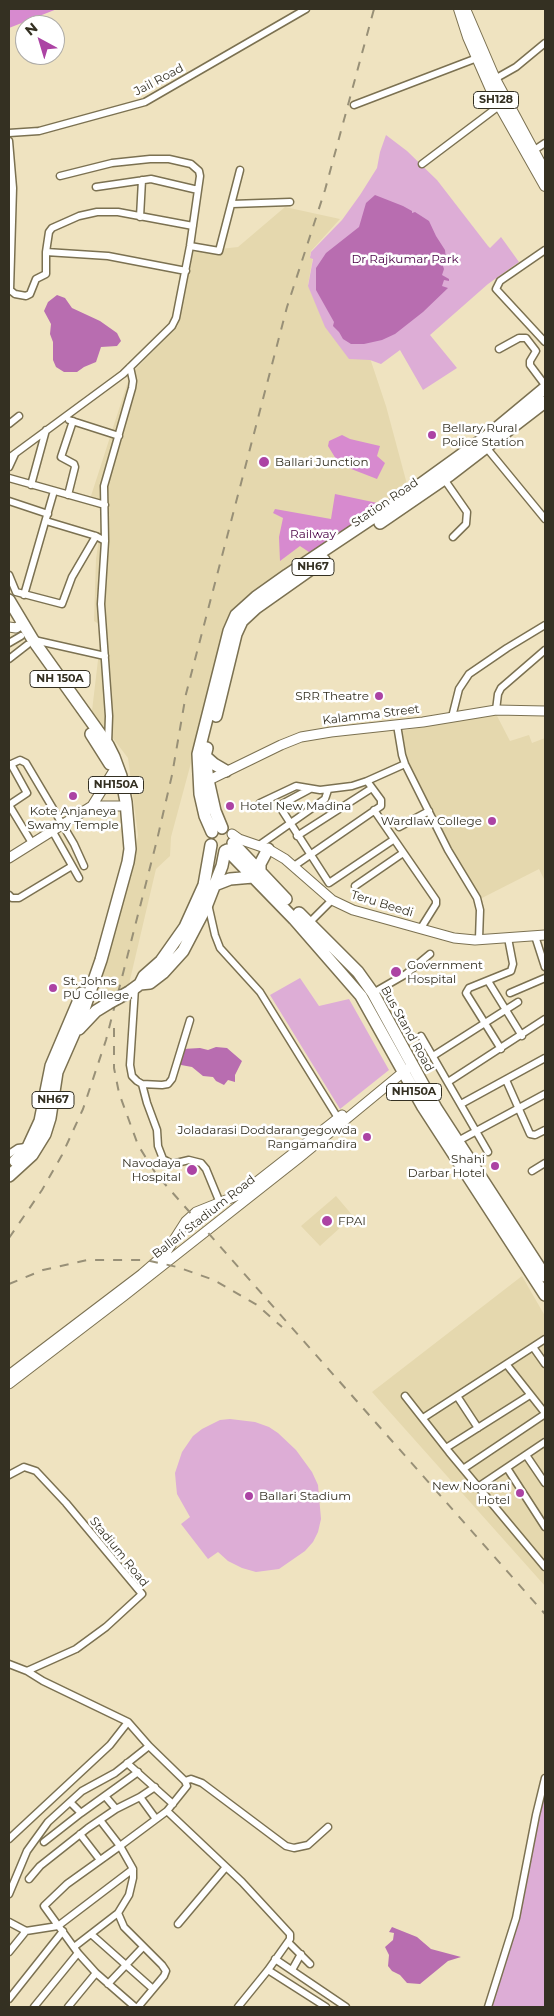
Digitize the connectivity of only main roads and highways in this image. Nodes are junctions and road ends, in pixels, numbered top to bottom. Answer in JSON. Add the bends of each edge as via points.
{"nodes":[{"id":1,"x":459,"y":9,"type":"edge"},
{"id":2,"x":468,"y":12,"type":"edge"},
{"id":3,"x":491,"y":81,"type":"junction"},
{"id":4,"x":545,"y":172,"type":"edge"},
{"id":5,"x":545,"y":186,"type":"edge"},
{"id":6,"x":545,"y":387,"type":"edge"},
{"id":7,"x":545,"y":402,"type":"edge"},
{"id":8,"x":484,"y":444,"type":"junction"},
{"id":9,"x":9,"y":600,"type":"edge"},
{"id":10,"x":244,"y":612,"type":"junction"},
{"id":11,"x":9,"y":615,"type":"edge"},
{"id":12,"x":21,"y":633,"type":"edge"},
{"id":13,"x":206,"y":756,"type":"junction"},
{"id":14,"x":116,"y":771,"type":"junction"},
{"id":15,"x":226,"y":771,"type":"road end"},
{"id":16,"x":204,"y":783,"type":"junction"},
{"id":17,"x":225,"y":840,"type":"junction"},
{"id":18,"x":263,"y":847,"type":"road end"},
{"id":19,"x":257,"y":874,"type":"junction"},
{"id":20,"x":212,"y":886,"type":"junction"},
{"id":21,"x":89,"y":983,"type":"junction"},
{"id":22,"x":135,"y":988,"type":"junction"},
{"id":23,"x":102,"y":1005,"type":"junction"},
{"id":24,"x":79,"y":1010,"type":"junction"},
{"id":25,"x":67,"y":1037,"type":"junction"},
{"id":26,"x":406,"y":1066,"type":"junction"},
{"id":27,"x":460,"y":1155,"type":"junction"},
{"id":28,"x":9,"y":1167,"type":"edge"},
{"id":29,"x":9,"y":1176,"type":"edge"},
{"id":30,"x":545,"y":1276,"type":"edge"},
{"id":31,"x":545,"y":1294,"type":"edge"}],
"edges":[{"from":1,"to":3,"type":"main road","number":"SH128","via":[[477,58]]},
{"from":2,"to":3,"type":"main road","number":"SH128"},
{"from":3,"to":4,"type":"main road","number":"SH128"},
{"from":3,"to":5,"type":"main road","number":"SH128","via":[[499,106]]},
{"from":6,"to":8,"type":"highway","number":"NH67"},
{"from":7,"to":8,"type":"highway","name":"Station Road","number":"NH67"},
{"from":8,"to":10,"type":"highway","name":"Station Road","number":"NH67","via":[[287,575]]},
{"from":8,"to":10,"type":"highway","name":"Station Road","number":"NH67","via":[[444,479]]},
{"from":9,"to":12,"type":"highway","number":"NH 150A"},
{"from":10,"to":13,"type":"highway","name":"Station Road","number":"NH67"},
{"from":10,"to":16,"type":"highway","name":"Station Road","number":"NH67","via":[[232,622],[198,754]]},
{"from":11,"to":12,"type":"highway","number":"NH150A"},
{"from":12,"to":14,"type":"highway","number":"NH150A"},
{"from":12,"to":14,"type":"highway","number":"NH 150A","via":[[108,745]]},
{"from":13,"to":15,"type":"highway"},
{"from":13,"to":16,"type":"highway","name":"Station Road","number":"NH67"},
{"from":14,"to":21,"type":"highway","number":"NH150A","via":[[123,843],[121,864]]},
{"from":14,"to":21,"type":"highway","via":[[126,802],[130,849],[116,909]]},
{"from":16,"to":17,"type":"highway","name":"Station Road","number":"NH67"},
{"from":17,"to":19,"type":"highway","name":"Bus Stand Road","number":"NH150A"},
{"from":17,"to":19,"type":"highway","name":"Bus Stand Road","number":"NH150A","via":[[244,868]]},
{"from":17,"to":20,"type":"highway","via":[[222,866]]},
{"from":17,"to":22,"type":"highway","via":[[217,851],[211,845],[200,898],[185,927]]},
{"from":18,"to":19,"type":"highway"},
{"from":19,"to":20,"type":"highway"},
{"from":19,"to":26,"type":"highway","name":"Bus Stand Road","number":"NH150A","via":[[355,988]]},
{"from":19,"to":26,"type":"highway","name":"Bus Stand Road","number":"NH150A","via":[[358,972],[373,993]]},
{"from":20,"to":22,"type":"highway","via":[[183,951],[150,983]]},
{"from":21,"to":23,"type":"highway"},
{"from":21,"to":24,"type":"highway","number":"NH150A"},
{"from":22,"to":23,"type":"highway","bridge":true},
{"from":23,"to":24,"type":"highway"},
{"from":23,"to":25,"type":"highway"},
{"from":24,"to":25,"type":"highway","number":"NH67"},
{"from":25,"to":28,"type":"highway","number":"NH67","via":[[51,1066],[40,1121],[28,1147]]},
{"from":25,"to":29,"type":"highway","number":"NH67","via":[[45,1134],[32,1155]]},
{"from":26,"to":27,"type":"highway","name":"Bus Stand Road","number":"NH150A"},
{"from":26,"to":27,"type":"highway","name":"Bus Stand Road","number":"NH150A","via":[[458,1141]]},
{"from":27,"to":30,"type":"highway","name":"Bus Stand Road","number":"NH150A"},
{"from":27,"to":31,"type":"highway","name":"Bus Stand Road","number":"NH150A"}]}
